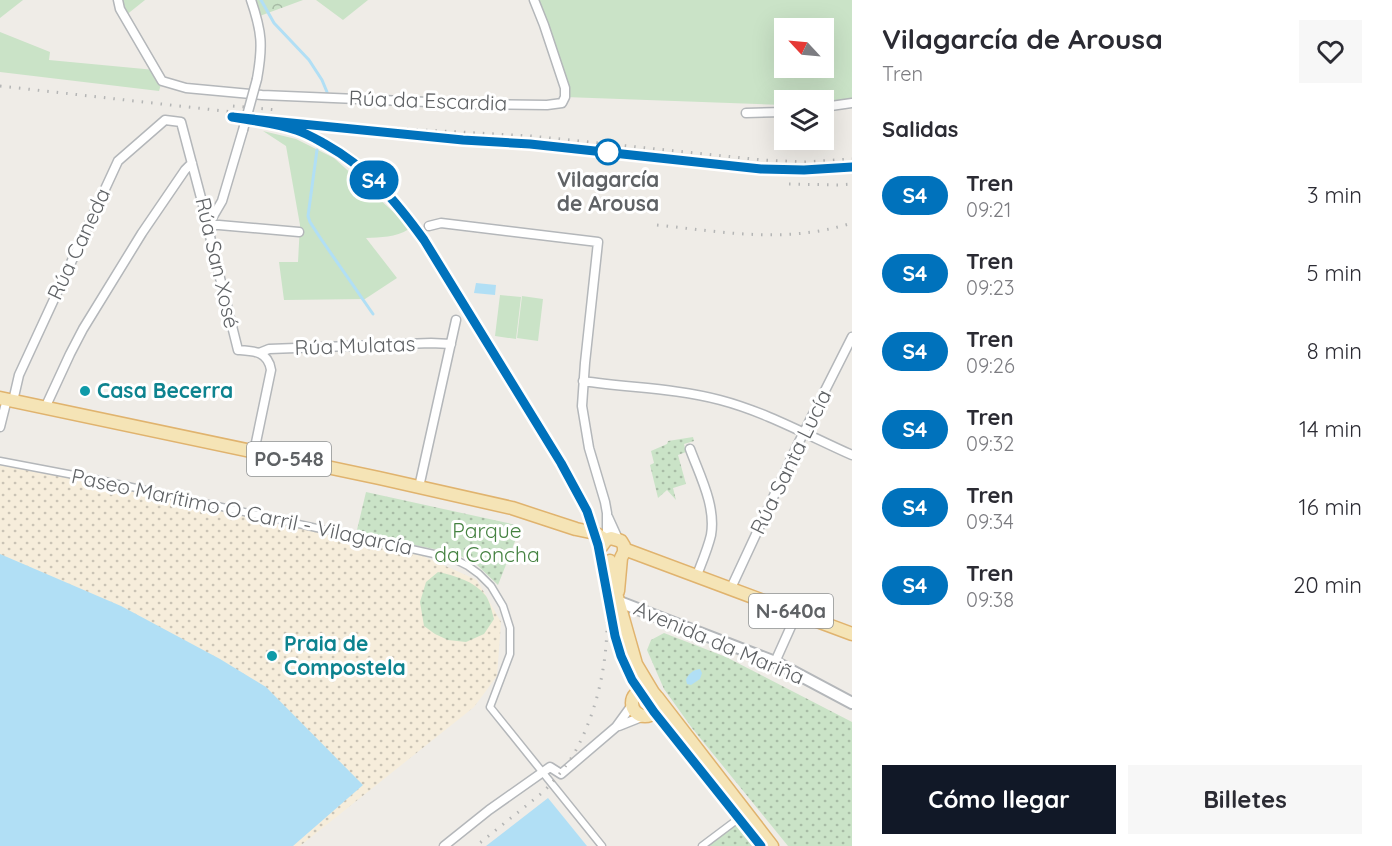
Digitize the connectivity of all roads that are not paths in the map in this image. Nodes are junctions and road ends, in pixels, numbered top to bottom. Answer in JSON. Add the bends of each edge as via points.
{"nodes":[{"id":1,"x":118,"y":0,"type":"edge"},
{"id":2,"x":251,"y":0,"type":"edge"},
{"id":3,"x":534,"y":0,"type":"edge"},
{"id":4,"x":852,"y":103,"type":"edge"},
{"id":5,"x":834,"y":106,"type":"edge"},
{"id":6,"x":774,"y":112,"type":"edge"},
{"id":7,"x":746,"y":113,"type":"dead end"},
{"id":8,"x":181,"y":122,"type":"joint"},
{"id":9,"x":192,"y":163,"type":"junction"},
{"id":10,"x":208,"y":225,"type":"junction"},
{"id":11,"x":429,"y":226,"type":"dead end"},
{"id":12,"x":299,"y":232,"type":"dead end"},
{"id":13,"x":456,"y":320,"type":"dead end"},
{"id":14,"x":852,"y":337,"type":"edge"},
{"id":15,"x":451,"y":344,"type":"junction"},
{"id":16,"x":259,"y":353,"type":"junction"},
{"id":17,"x":583,"y":381,"type":"junction"},
{"id":18,"x":7,"y":400,"type":"edge"},
{"id":19,"x":45,"y":408,"type":"junction"},
{"id":20,"x":0,"y":428,"type":"edge"},
{"id":21,"x":804,"y":433,"type":"junction"},
{"id":22,"x":690,"y":449,"type":"dead end"},
{"id":23,"x":254,"y":452,"type":"junction"},
{"id":24,"x":852,"y":455,"type":"edge"},
{"id":25,"x":0,"y":461,"type":"edge"},
{"id":26,"x":419,"y":487,"type":"junction"},
{"id":27,"x":613,"y":547,"type":"junction"},
{"id":28,"x":697,"y":575,"type":"junction"},
{"id":29,"x":731,"y":588,"type":"junction"},
{"id":30,"x":617,"y":601,"type":"junction"},
{"id":31,"x":796,"y":613,"type":"junction"},
{"id":32,"x":852,"y":634,"type":"edge"},
{"id":33,"x":775,"y":662,"type":"junction"},
{"id":34,"x":636,"y":664,"type":"junction"},
{"id":35,"x":656,"y":695,"type":"junction"},
{"id":36,"x":633,"y":701,"type":"junction"},
{"id":37,"x":852,"y":703,"type":"edge"},
{"id":38,"x":648,"y":715,"type":"junction"},
{"id":39,"x":672,"y":718,"type":"junction"},
{"id":40,"x":616,"y":727,"type":"junction"},
{"id":41,"x":543,"y":772,"type":"junction"},
{"id":42,"x":746,"y":813,"type":"junction"},
{"id":43,"x":444,"y":846,"type":"edge"},
{"id":44,"x":602,"y":846,"type":"edge"},
{"id":45,"x":702,"y":846,"type":"edge"},
{"id":46,"x":772,"y":846,"type":"edge"}],
"edges":[{"from":1,"to":3,"type":"street","name":"Rúa da Escardia","via":[[162,81],[186,88],[262,95],[562,103],[565,88]]},
{"from":2,"to":10,"type":"street","bridge":true,"via":[[261,34],[262,55],[222,201]]},
{"from":4,"to":5,"type":"street"},
{"from":6,"to":7,"type":"street"},
{"from":8,"to":9,"type":"street","name":"Rúa San Xosé"},
{"from":8,"to":18,"type":"street","name":"Rúa Caneda","via":[[165,120],[118,161]]},
{"from":9,"to":10,"type":"street","name":"Rúa San Xosé"},
{"from":9,"to":19,"type":"street","via":[[142,233],[83,329]]},
{"from":10,"to":12,"type":"street"},
{"from":10,"to":16,"type":"street","name":"Rúa San Xosé","via":[[238,350]]},
{"from":11,"to":17,"type":"street","via":[[441,223],[598,242]]},
{"from":13,"to":15,"type":"street"},
{"from":14,"to":21,"type":"street","name":"Rúa Santa Lucía"},
{"from":15,"to":16,"type":"street","name":"Rúa Mulatas","via":[[290,348]]},
{"from":15,"to":26,"type":"street"},
{"from":16,"to":23,"type":"street","name":"Rúa San Xosé","via":[[268,359],[271,370]]},
{"from":17,"to":21,"type":"street","via":[[722,400]]},
{"from":17,"to":27,"type":"street","via":[[585,426]]},
{"from":18,"to":19,"type":"main road","number":"PO-548"},
{"from":18,"to":20,"type":"street","name":"Rúa Caneda"},
{"from":19,"to":23,"type":"main road","number":"PO-548"},
{"from":21,"to":24,"type":"street"},
{"from":21,"to":29,"type":"street","name":"Rúa Santa Lucía"},
{"from":22,"to":28,"type":"street","via":[[711,513],[711,535]]},
{"from":23,"to":26,"type":"main road","number":"PO-548"},
{"from":25,"to":41,"type":"street","name":"Paseo Marítimo O Carril - Vilagarcía","via":[[429,552],[460,562],[491,586],[510,628],[510,654],[490,707]]},
{"from":26,"to":27,"type":"main road","number":"PO-548","via":[[522,510],[595,533]]},
{"from":27,"to":28,"type":"main road","number":"N-640a"},
{"from":27,"to":30,"type":"main road"},
{"from":28,"to":29,"type":"main road","number":"N-640a"},
{"from":29,"to":31,"type":"main road","number":"N-640a"},
{"from":30,"to":33,"type":"street","name":"Avenida da Mariña"},
{"from":30,"to":34,"type":"main road"},
{"from":31,"to":32,"type":"main road","number":"N-640a"},
{"from":31,"to":33,"type":"street"},
{"from":33,"to":37,"type":"street","name":"Avenida da Mariña"},
{"from":34,"to":35,"type":"main road"},
{"from":34,"to":36,"type":"main road"},
{"from":35,"to":36,"type":"main road","via":[[639,691]]},
{"from":35,"to":38,"type":"main road","via":[[658,706]]},
{"from":35,"to":39,"type":"main road"},
{"from":36,"to":38,"type":"main road","via":[[636,712]]},
{"from":36,"to":40,"type":"street"},
{"from":38,"to":39,"type":"main road"},
{"from":38,"to":40,"type":"street"},
{"from":39,"to":42,"type":"main road"},
{"from":40,"to":41,"type":"street","via":[[561,774],[550,767]]},
{"from":41,"to":43,"type":"street"},
{"from":41,"to":44,"type":"street"},
{"from":42,"to":45,"type":"street"},
{"from":42,"to":46,"type":"main road"}]}
